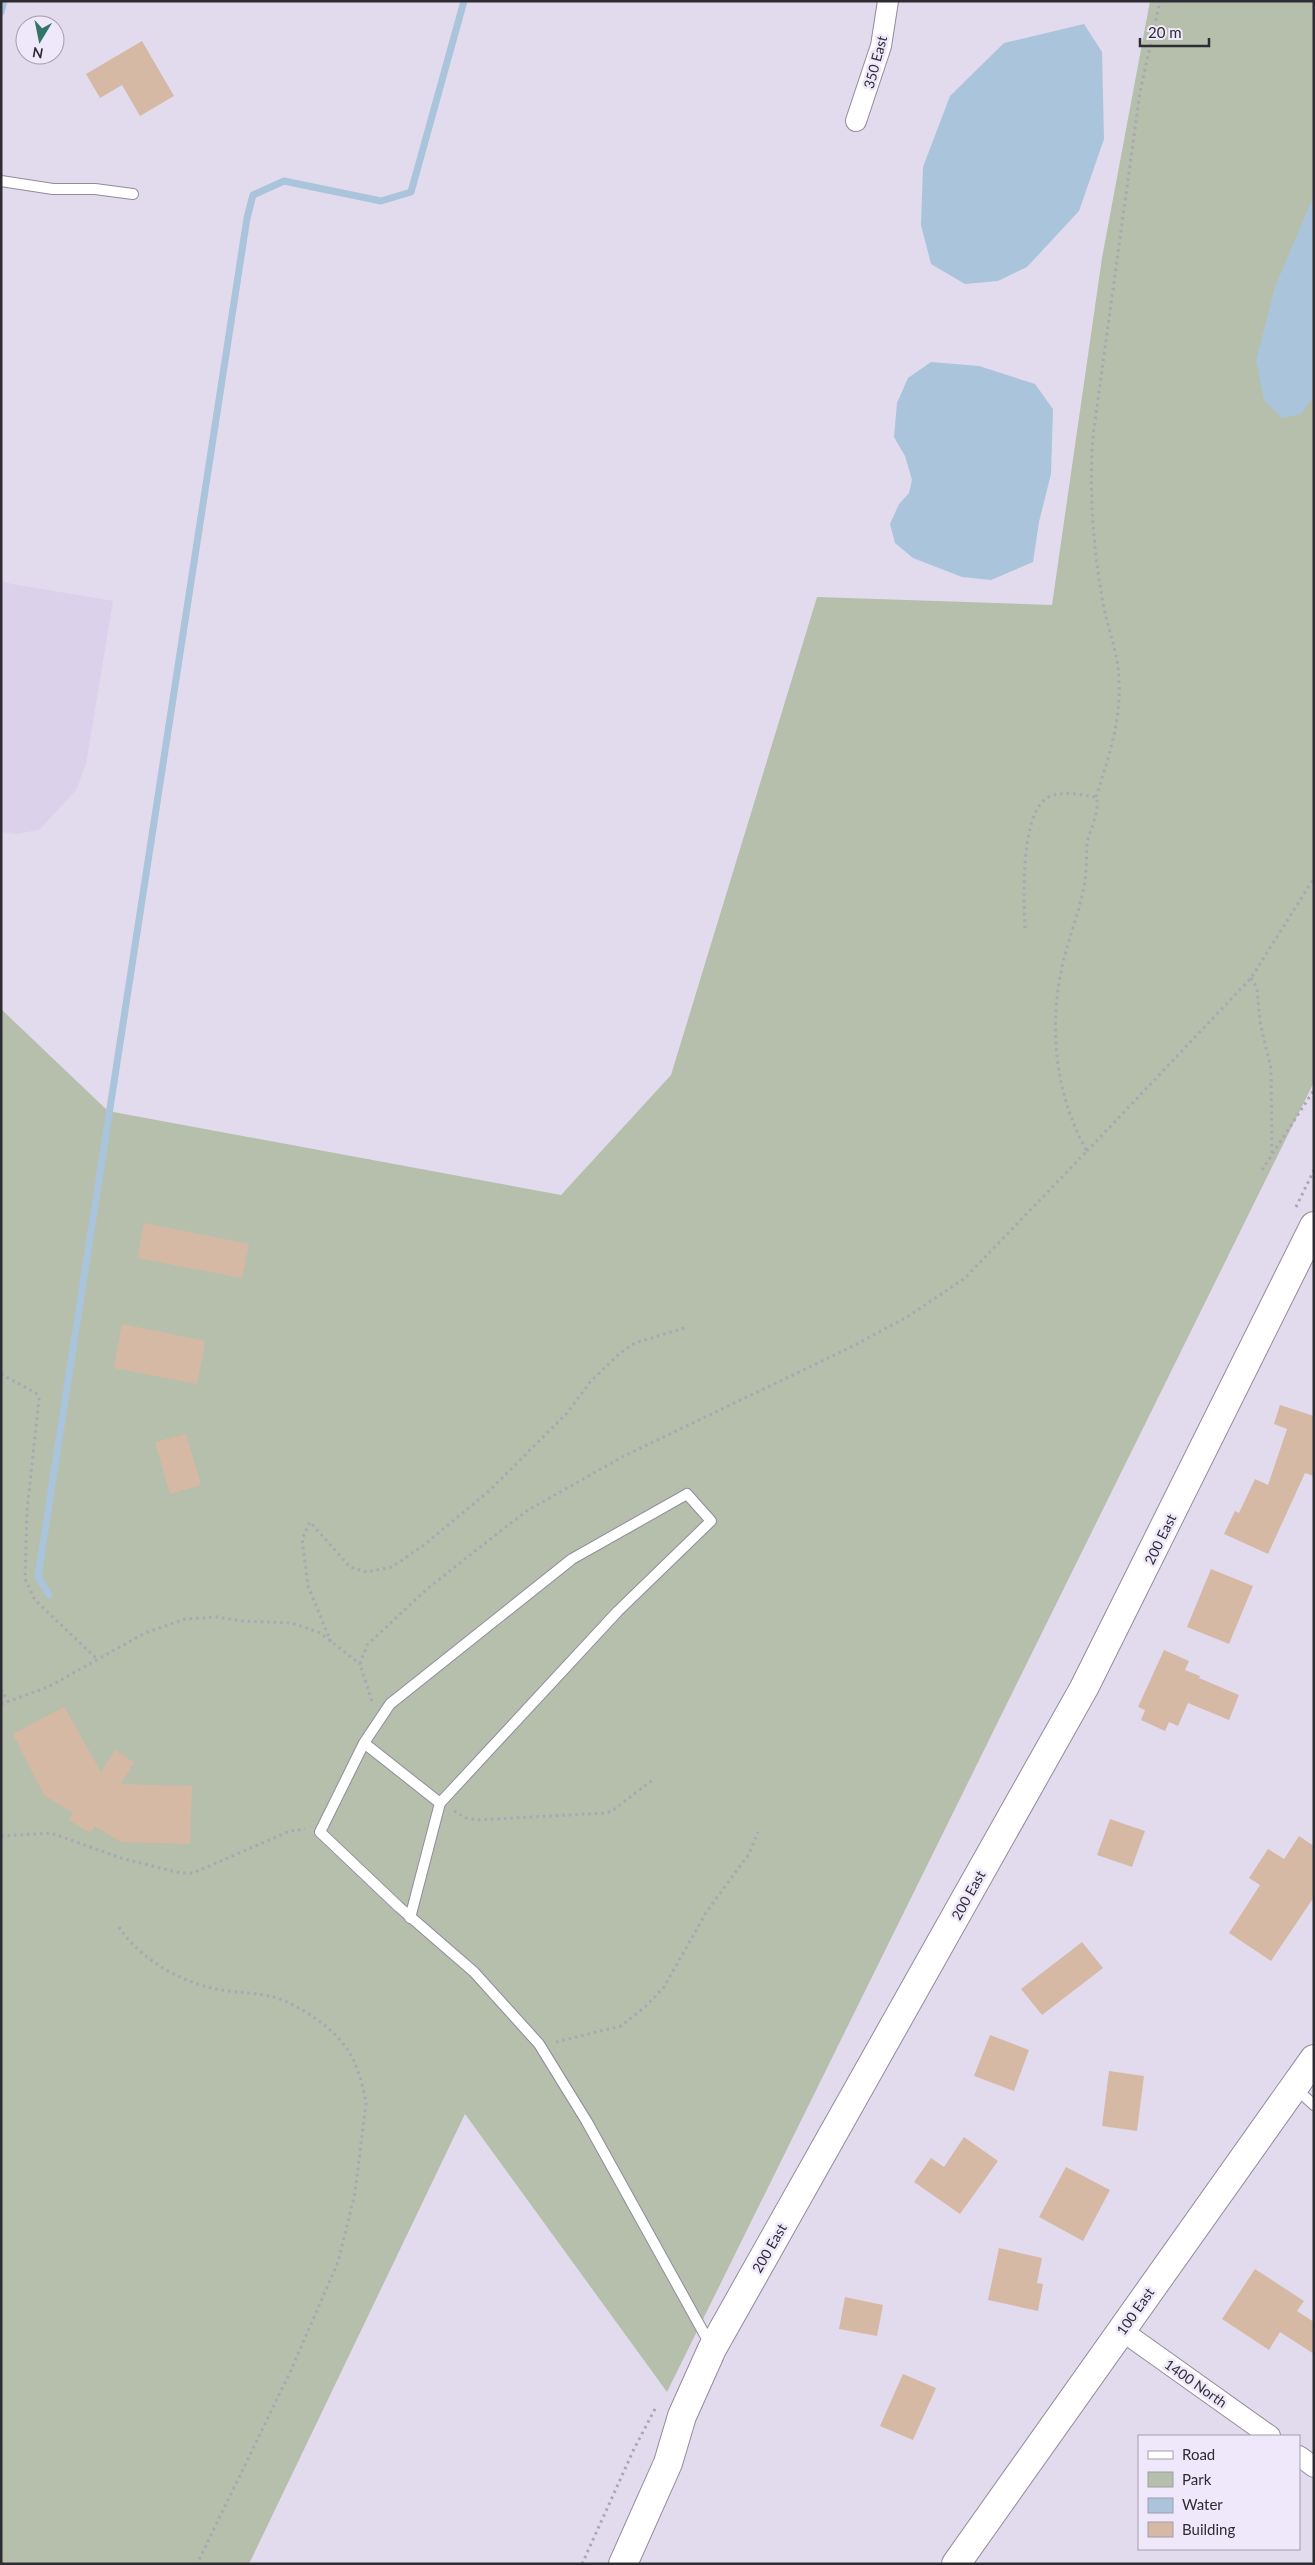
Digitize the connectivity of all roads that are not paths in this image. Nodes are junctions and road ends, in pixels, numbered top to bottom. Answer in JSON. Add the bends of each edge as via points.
{"nodes":[{"id":1,"x":888,"y":1,"type":"edge"},
{"id":2,"x":856,"y":121,"type":"dead end"},
{"id":3,"x":1,"y":181,"type":"edge"},
{"id":4,"x":133,"y":194,"type":"dead end"},
{"id":5,"x":1303,"y":1221,"type":"edge"},
{"id":6,"x":364,"y":1743,"type":"junction"},
{"id":7,"x":440,"y":1803,"type":"junction"},
{"id":8,"x":410,"y":1918,"type":"junction"},
{"id":9,"x":1314,"y":2059,"type":"edge"},
{"id":10,"x":1294,"y":2087,"type":"junction"},
{"id":11,"x":1314,"y":2105,"type":"edge"},
{"id":12,"x":1121,"y":2330,"type":"junction"},
{"id":13,"x":712,"y":2349,"type":"junction"},
{"id":14,"x":1269,"y":2435,"type":"edge"},
{"id":15,"x":1300,"y":2457,"type":"edge"},
{"id":16,"x":1314,"y":2467,"type":"edge"},
{"id":17,"x":623,"y":2564,"type":"edge"},
{"id":18,"x":956,"y":2564,"type":"edge"}],
"edges":[{"from":1,"to":2,"type":"street","name":"350 East","via":[[881,46]]},
{"from":3,"to":4,"type":"lane","via":[[53,189],[95,189]]},
{"from":5,"to":13,"type":"street","name":"200 East","via":[[1084,1688]]},
{"from":6,"to":7,"type":"lane"},
{"from":6,"to":7,"type":"lane","via":[[390,1704],[572,1559],[687,1494],[711,1521],[618,1611]]},
{"from":6,"to":8,"type":"lane","via":[[320,1832]]},
{"from":7,"to":8,"type":"lane"},
{"from":8,"to":13,"type":"lane","via":[[474,1972],[539,2044],[592,2130]]},
{"from":9,"to":10,"type":"street","name":"100 East"},
{"from":10,"to":11,"type":"lane"},
{"from":10,"to":12,"type":"street","name":"100 East"},
{"from":12,"to":14,"type":"street","name":"1400 North"},
{"from":12,"to":18,"type":"street","name":"100 East"},
{"from":13,"to":17,"type":"street","name":"200 East","via":[[682,2416],[668,2463]]},
{"from":15,"to":16,"type":"street"}]}
